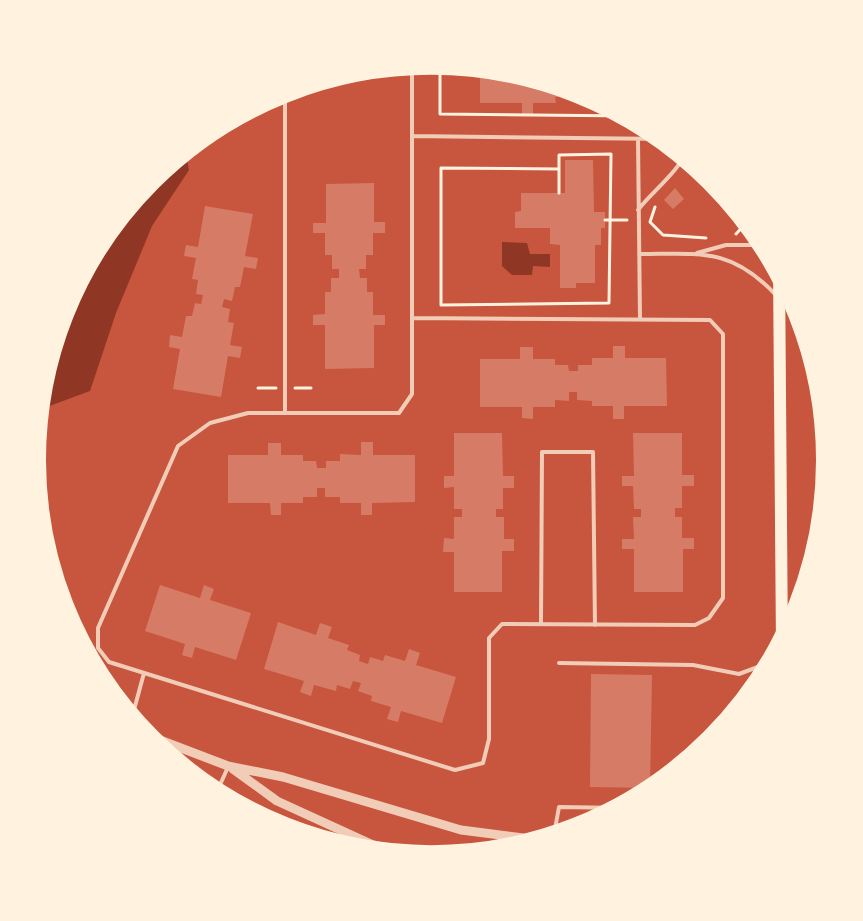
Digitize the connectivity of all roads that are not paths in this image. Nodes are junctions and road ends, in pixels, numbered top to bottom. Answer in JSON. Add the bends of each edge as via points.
{"nodes":[{"id":1,"x":412,"y":72,"type":"edge"},
{"id":2,"x":285,"y":100,"type":"edge"},
{"id":3,"x":412,"y":136,"type":"junction"},
{"id":4,"x":638,"y":139,"type":"junction"},
{"id":5,"x":651,"y":139,"type":"edge"},
{"id":6,"x":681,"y":162,"type":"edge"},
{"id":7,"x":638,"y":210,"type":"junction"},
{"id":8,"x":756,"y":245,"type":"edge"},
{"id":9,"x":639,"y":254,"type":"junction"},
{"id":10,"x":693,"y":254,"type":"junction"},
{"id":11,"x":780,"y":285,"type":"edge"},
{"id":12,"x":780,"y":298,"type":"junction"},
{"id":13,"x":412,"y":318,"type":"junction"},
{"id":14,"x":640,"y":319,"type":"junction"},
{"id":15,"x":285,"y":413,"type":"junction"},
{"id":16,"x":541,"y":624,"type":"junction"},
{"id":17,"x":595,"y":625,"type":"junction"},
{"id":18,"x":782,"y":631,"type":"edge"},
{"id":19,"x":559,"y":663,"type":"dead end"},
{"id":20,"x":762,"y":665,"type":"edge"},
{"id":21,"x":144,"y":673,"type":"junction"},
{"id":22,"x":134,"y":711,"type":"edge"},
{"id":23,"x":161,"y":740,"type":"edge"},
{"id":24,"x":228,"y":766,"type":"junction"},
{"id":25,"x":219,"y":787,"type":"edge"},
{"id":26,"x":608,"y":808,"type":"edge"},
{"id":27,"x":555,"y":830,"type":"edge"},
{"id":28,"x":526,"y":838,"type":"edge"},
{"id":29,"x":381,"y":847,"type":"edge"}],
"edges":[{"from":1,"to":3,"type":"lane"},
{"from":2,"to":15,"type":"lane"},
{"from":3,"to":4,"type":"lane"},
{"from":3,"to":13,"type":"lane"},
{"from":4,"to":5,"type":"lane"},
{"from":4,"to":7,"type":"lane"},
{"from":6,"to":7,"type":"lane"},
{"from":7,"to":9,"type":"lane"},
{"from":8,"to":10,"type":"lane","via":[[726,245]]},
{"from":9,"to":10,"type":"lane"},
{"from":9,"to":14,"type":"lane"},
{"from":10,"to":12,"type":"lane","via":[[741,264]]},
{"from":11,"to":12,"type":"main road"},
{"from":12,"to":18,"type":"main road"},
{"from":13,"to":14,"type":"lane"},
{"from":13,"to":15,"type":"lane","via":[[412,394],[399,413]]},
{"from":14,"to":17,"type":"lane","via":[[710,320],[723,334],[723,598],[709,618],[695,625]]},
{"from":15,"to":21,"type":"lane","via":[[248,412],[210,423],[178,446],[98,628],[98,648],[109,662]]},
{"from":16,"to":17,"type":"lane"},
{"from":16,"to":17,"type":"lane","via":[[542,452],[593,452]]},
{"from":16,"to":21,"type":"lane","via":[[502,624],[489,638],[489,739],[483,763],[455,770]]},
{"from":19,"to":20,"type":"lane","via":[[693,665],[739,674]]},
{"from":21,"to":22,"type":"lane"},
{"from":23,"to":24,"type":"street"},
{"from":24,"to":25,"type":"lane"},
{"from":24,"to":28,"type":"street","via":[[283,777],[461,830]]},
{"from":24,"to":29,"type":"street","via":[[277,801]]},
{"from":26,"to":27,"type":"lane","via":[[559,807]]}]}
